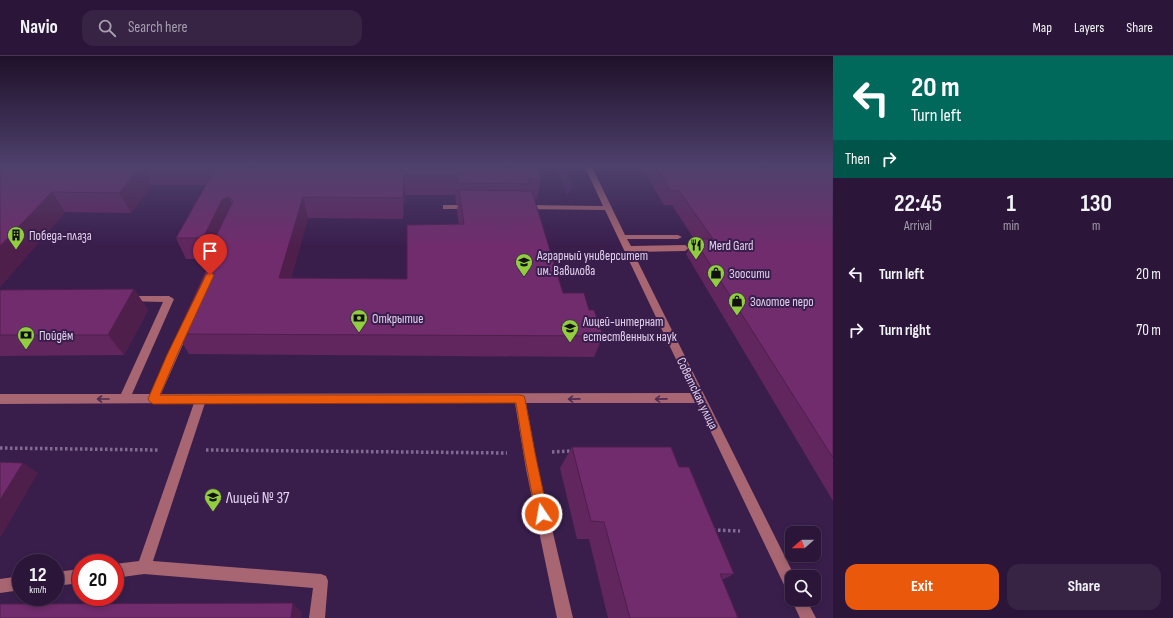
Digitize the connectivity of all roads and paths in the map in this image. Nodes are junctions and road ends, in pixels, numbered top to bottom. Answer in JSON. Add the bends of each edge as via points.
{"nodes":[{"id":1,"x":601,"y":193,"type":"edge"},
{"id":2,"x":446,"y":207,"type":"dead end"},
{"id":3,"x":477,"y":207,"type":"edge"},
{"id":4,"x":514,"y":207,"type":"edge"},
{"id":5,"x":608,"y":208,"type":"junction"},
{"id":6,"x":622,"y":237,"type":"junction"},
{"id":7,"x":678,"y":237,"type":"dead end"},
{"id":8,"x":685,"y":248,"type":"dead end"},
{"id":9,"x":628,"y":249,"type":"junction"},
{"id":10,"x":121,"y":299,"type":"edge"},
{"id":11,"x":189,"y":320,"type":"edge"},
{"id":12,"x":700,"y":398,"type":"junction"},
{"id":13,"x":0,"y":399,"type":"edge"},
{"id":14,"x":124,"y":399,"type":"junction"},
{"id":15,"x":153,"y":399,"type":"junction"},
{"id":16,"x":200,"y":399,"type":"junction"},
{"id":17,"x":520,"y":399,"type":"junction"},
{"id":18,"x":0,"y":448,"type":"edge"},
{"id":19,"x":184,"y":450,"type":"junction"},
{"id":20,"x":576,"y":450,"type":"edge"},
{"id":21,"x":529,"y":453,"type":"junction"},
{"id":22,"x":710,"y":530,"type":"edge"},
{"id":23,"x":766,"y":532,"type":"junction"},
{"id":24,"x":144,"y":567,"type":"junction"},
{"id":25,"x":124,"y":570,"type":"edge"},
{"id":26,"x":785,"y":571,"type":"edge"},
{"id":27,"x":12,"y":584,"type":"edge"},
{"id":28,"x":0,"y":586,"type":"edge"},
{"id":29,"x":802,"y":606,"type":"edge"},
{"id":30,"x":317,"y":618,"type":"edge"},
{"id":31,"x":565,"y":618,"type":"edge"},
{"id":32,"x":808,"y":618,"type":"edge"}],
"edges":[{"from":1,"to":5,"type":"street","name":"Советская улица"},
{"from":2,"to":3,"type":"street"},
{"from":4,"to":5,"type":"street"},
{"from":5,"to":6,"type":"street","name":"Советская улица"},
{"from":6,"to":7,"type":"street"},
{"from":6,"to":9,"type":"street","name":"Советская улица"},
{"from":8,"to":9,"type":"street"},
{"from":9,"to":12,"type":"street","name":"Советская улица"},
{"from":10,"to":14,"type":"street","via":[[169,299]]},
{"from":11,"to":15,"type":"street"},
{"from":12,"to":17,"type":"street","one_way":true},
{"from":12,"to":23,"type":"street","name":"Советская улица"},
{"from":14,"to":13,"type":"street","one_way":true},
{"from":14,"to":15,"type":"street"},
{"from":15,"to":16,"type":"street"},
{"from":16,"to":17,"type":"street"},
{"from":16,"to":19,"type":"street"},
{"from":17,"to":21,"type":"street"},
{"from":18,"to":19,"type":"path"},
{"from":19,"to":21,"type":"path"},
{"from":19,"to":24,"type":"street"},
{"from":20,"to":21,"type":"path"},
{"from":21,"to":31,"type":"street"},
{"from":22,"to":23,"type":"path"},
{"from":23,"to":26,"type":"street","name":"Советская улица"},
{"from":24,"to":25,"type":"street"},
{"from":24,"to":30,"type":"street","via":[[321,582]]},
{"from":27,"to":28,"type":"street"},
{"from":29,"to":32,"type":"street"}]}
